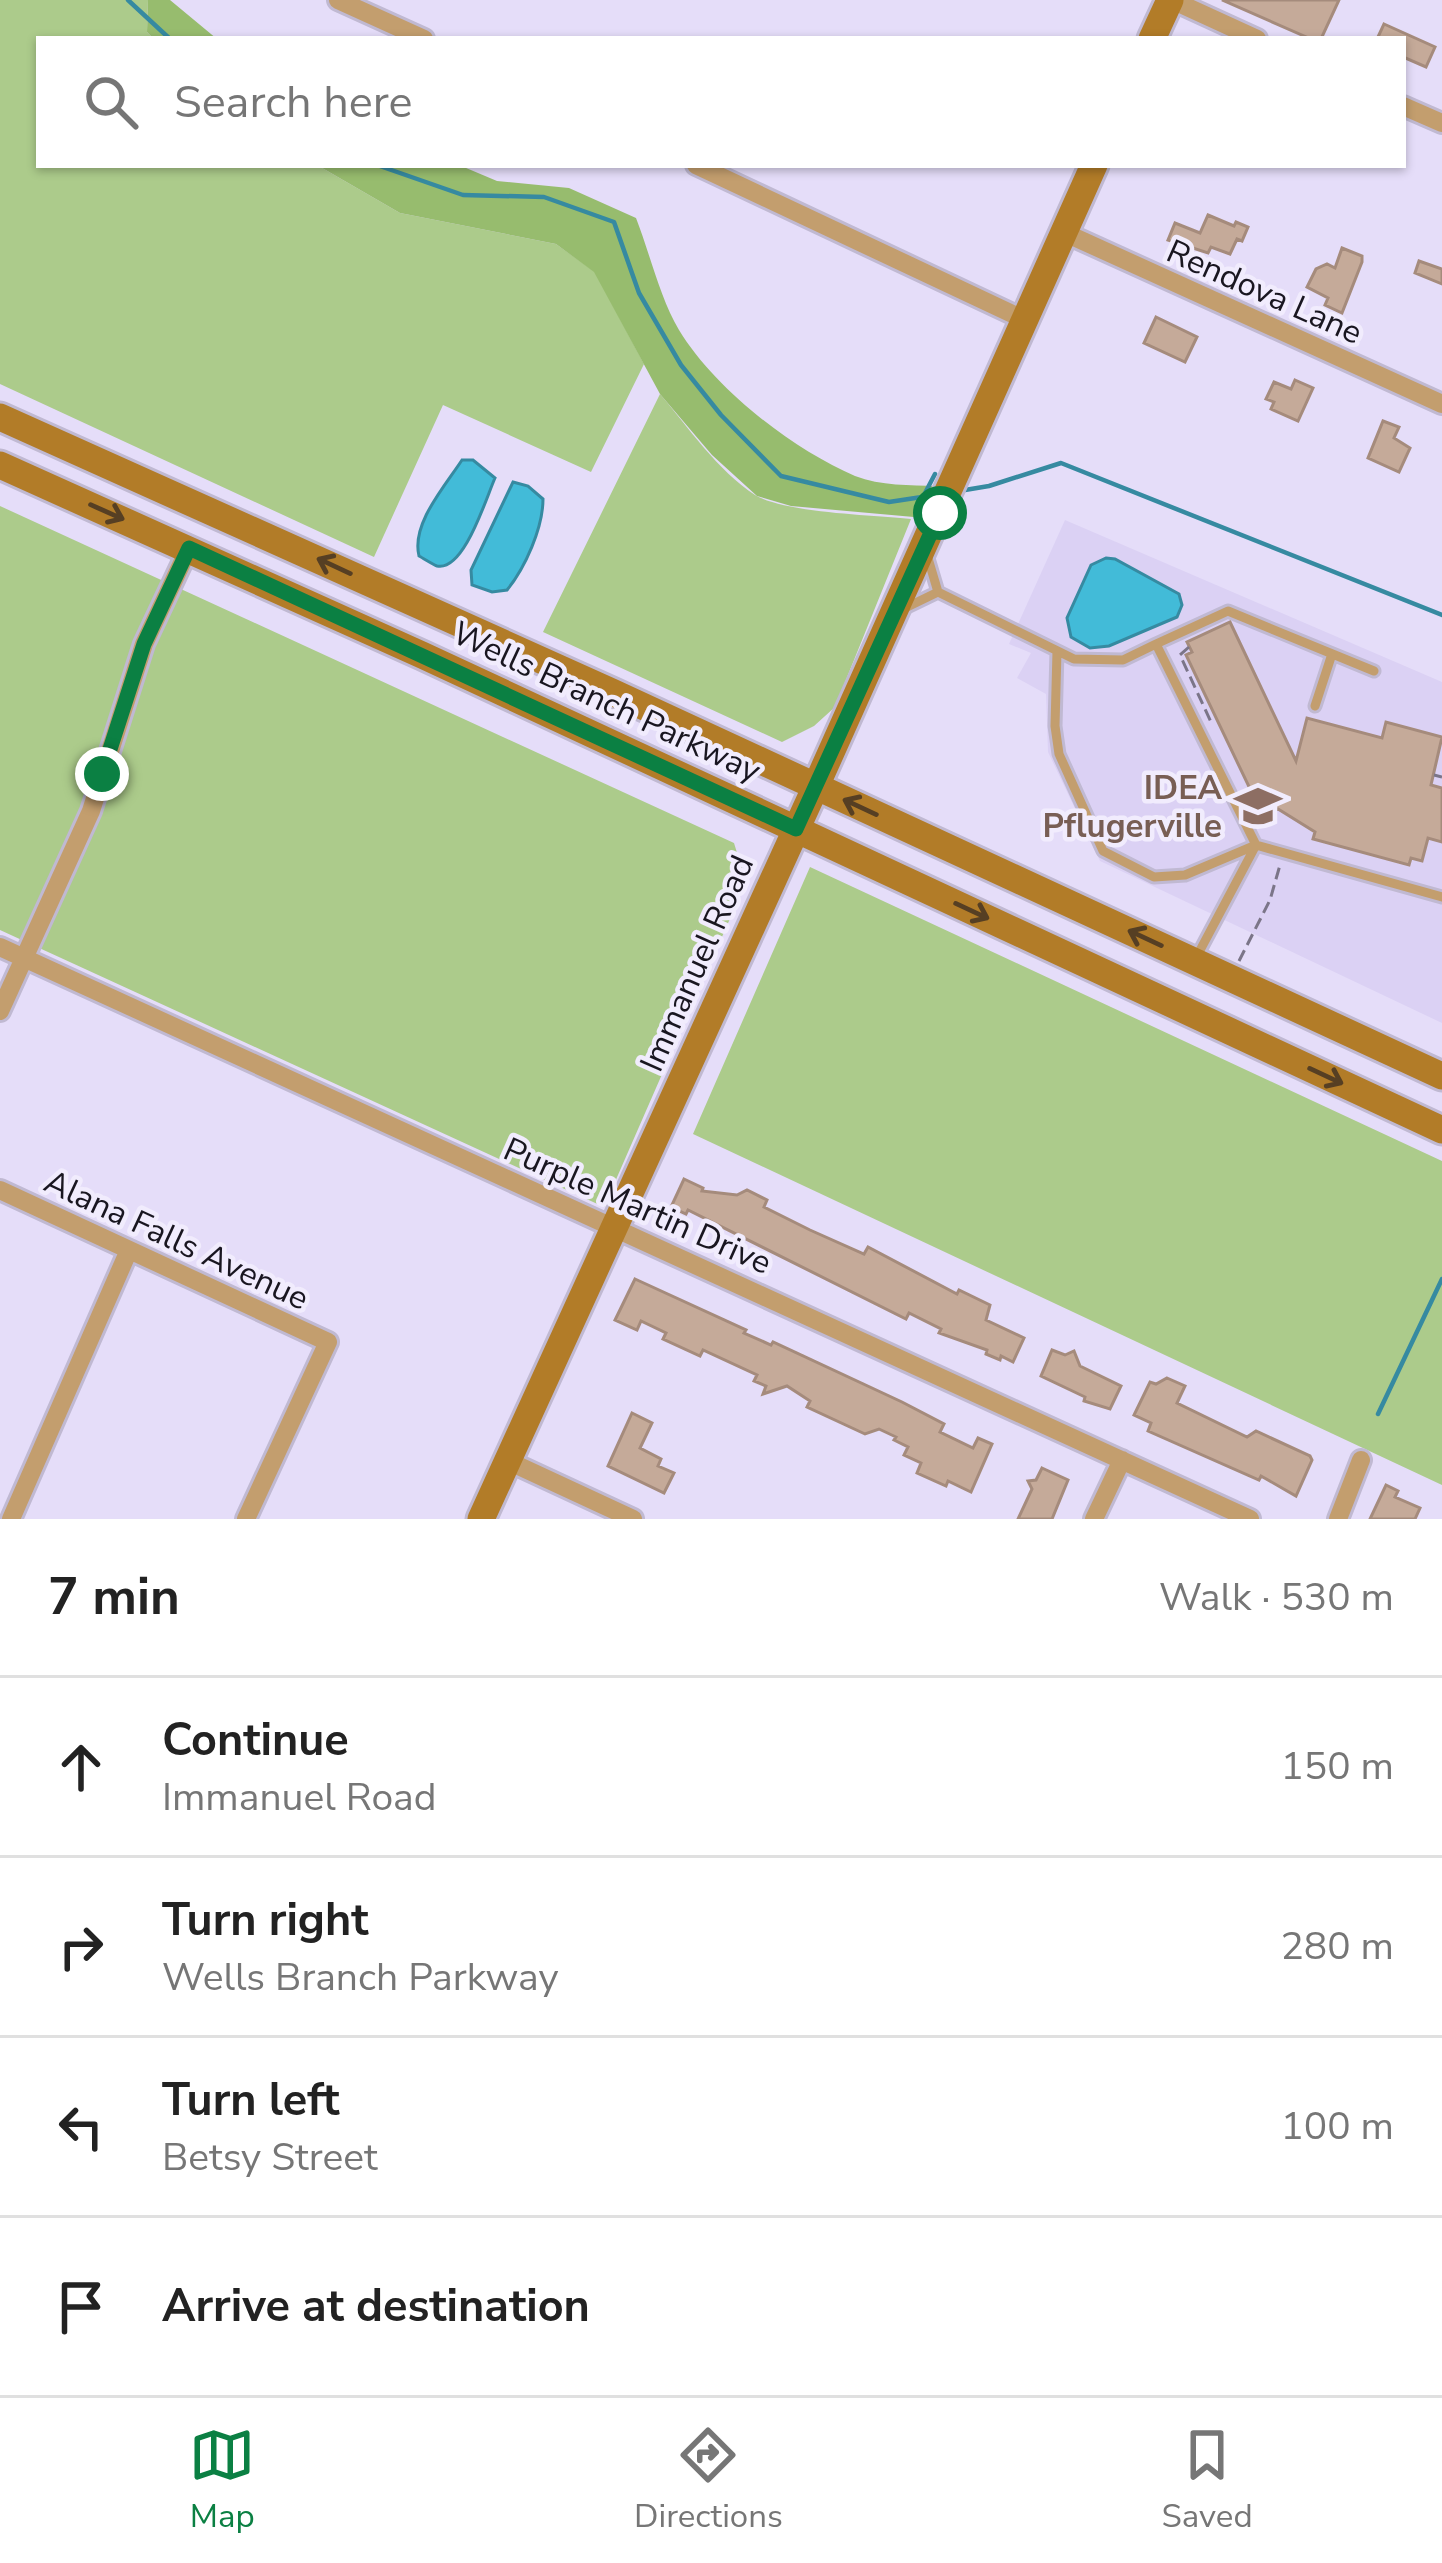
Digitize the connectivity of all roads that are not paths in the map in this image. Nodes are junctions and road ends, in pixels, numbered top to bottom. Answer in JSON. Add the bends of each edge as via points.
{"nodes":[{"id":1,"x":338,"y":0,"type":"edge"},
{"id":2,"x":1171,"y":0,"type":"edge"},
{"id":3,"x":417,"y":36,"type":"edge"},
{"id":4,"x":1153,"y":36,"type":"edge"},
{"id":5,"x":1250,"y":36,"type":"edge"},
{"id":6,"x":1406,"y":107,"type":"edge"},
{"id":7,"x":1442,"y":123,"type":"edge"},
{"id":8,"x":702,"y":168,"type":"edge"},
{"id":9,"x":1093,"y":168,"type":"edge"},
{"id":10,"x":1063,"y":232,"type":"junction"},
{"id":11,"x":1024,"y":319,"type":"junction"},
{"id":12,"x":1442,"y":404,"type":"edge"},
{"id":13,"x":0,"y":417,"type":"edge"},
{"id":14,"x":0,"y":465,"type":"edge"},
{"id":15,"x":924,"y":547,"type":"junction"},
{"id":16,"x":189,"y":548,"type":"junction"},
{"id":17,"x":938,"y":592,"type":"junction"},
{"id":18,"x":893,"y":614,"type":"junction"},
{"id":19,"x":1156,"y":644,"type":"junction"},
{"id":20,"x":1057,"y":651,"type":"junction"},
{"id":21,"x":1332,"y":653,"type":"junction"},
{"id":22,"x":1374,"y":671,"type":"dead end"},
{"id":23,"x":1315,"y":706,"type":"dead end"},
{"id":24,"x":816,"y":786,"type":"junction"},
{"id":25,"x":796,"y":829,"type":"junction"},
{"id":26,"x":1256,"y":845,"type":"junction"},
{"id":27,"x":1442,"y":897,"type":"edge"},
{"id":28,"x":0,"y":947,"type":"edge"},
{"id":29,"x":25,"y":959,"type":"junction"},
{"id":30,"x":1194,"y":961,"type":"junction"},
{"id":31,"x":0,"y":1011,"type":"edge"},
{"id":32,"x":1442,"y":1076,"type":"edge"},
{"id":33,"x":1442,"y":1130,"type":"edge"},
{"id":34,"x":0,"y":1190,"type":"edge"},
{"id":35,"x":616,"y":1228,"type":"junction"},
{"id":36,"x":130,"y":1250,"type":"junction"},
{"id":37,"x":1121,"y":1460,"type":"junction"},
{"id":38,"x":1361,"y":1460,"type":"dead end"},
{"id":39,"x":508,"y":1461,"type":"junction"},
{"id":40,"x":11,"y":1519,"type":"edge"},
{"id":41,"x":246,"y":1519,"type":"edge"},
{"id":42,"x":481,"y":1519,"type":"edge"},
{"id":43,"x":633,"y":1519,"type":"edge"},
{"id":44,"x":1094,"y":1519,"type":"edge"},
{"id":45,"x":1250,"y":1519,"type":"edge"},
{"id":46,"x":1338,"y":1519,"type":"edge"}],
"edges":[{"from":1,"to":3,"type":"street"},
{"from":2,"to":4,"type":"street"},
{"from":2,"to":5,"type":"street"},
{"from":6,"to":7,"type":"street"},
{"from":8,"to":11,"type":"street"},
{"from":9,"to":10,"type":"street","name":"Immanuel Road"},
{"from":10,"to":11,"type":"street","name":"Immanuel Road"},
{"from":10,"to":12,"type":"street","name":"Rendova Lane"},
{"from":11,"to":15,"type":"street","name":"Immanuel Road"},
{"from":24,"to":13,"type":"street","name":"Wells Branch Parkway","one_way":true},
{"from":14,"to":16,"type":"street","name":"Wells Branch Parkway","one_way":true},
{"from":15,"to":17,"type":"lane"},
{"from":15,"to":18,"type":"street","name":"Immanuel Road"},
{"from":16,"to":25,"type":"street","name":"Wells Branch Parkway"},
{"from":16,"to":29,"type":"street","via":[[144,644],[91,811]]},
{"from":17,"to":18,"type":"lane"},
{"from":17,"to":20,"type":"lane"},
{"from":18,"to":24,"type":"street","name":"Immanuel Road"},
{"from":19,"to":20,"type":"lane","via":[[1123,660]]},
{"from":19,"to":21,"type":"lane","via":[[1228,611]]},
{"from":19,"to":26,"type":"lane"},
{"from":20,"to":26,"type":"lane","via":[[1059,754],[1102,851],[1154,877],[1185,875]]},
{"from":21,"to":22,"type":"lane"},
{"from":21,"to":23,"type":"lane"},
{"from":24,"to":25,"type":"street","name":"Immanuel Road"},
{"from":30,"to":24,"type":"street","name":"Wells Branch Parkway","one_way":true},
{"from":25,"to":33,"type":"street","name":"Wells Branch Parkway","one_way":true},
{"from":25,"to":35,"type":"street","name":"Immanuel Road"},
{"from":26,"to":27,"type":"lane"},
{"from":26,"to":30,"type":"lane"},
{"from":28,"to":29,"type":"street","name":"Purple Martin Drive"},
{"from":29,"to":31,"type":"street"},
{"from":29,"to":35,"type":"street","name":"Purple Martin Drive"},
{"from":30,"to":32,"type":"street","name":"Wells Branch Parkway"},
{"from":34,"to":36,"type":"street","name":"Alana Falls Avenue"},
{"from":35,"to":37,"type":"street","name":"Purple Martin Drive"},
{"from":35,"to":39,"type":"street","name":"Immanuel Road"},
{"from":36,"to":40,"type":"street"},
{"from":36,"to":41,"type":"street","name":"Alana Falls Avenue","via":[[328,1342]]},
{"from":37,"to":44,"type":"street"},
{"from":37,"to":45,"type":"street","name":"Purple Martin Drive"},
{"from":38,"to":46,"type":"street"},
{"from":39,"to":42,"type":"street","name":"Immanuel Road"},
{"from":39,"to":43,"type":"street"}]}
